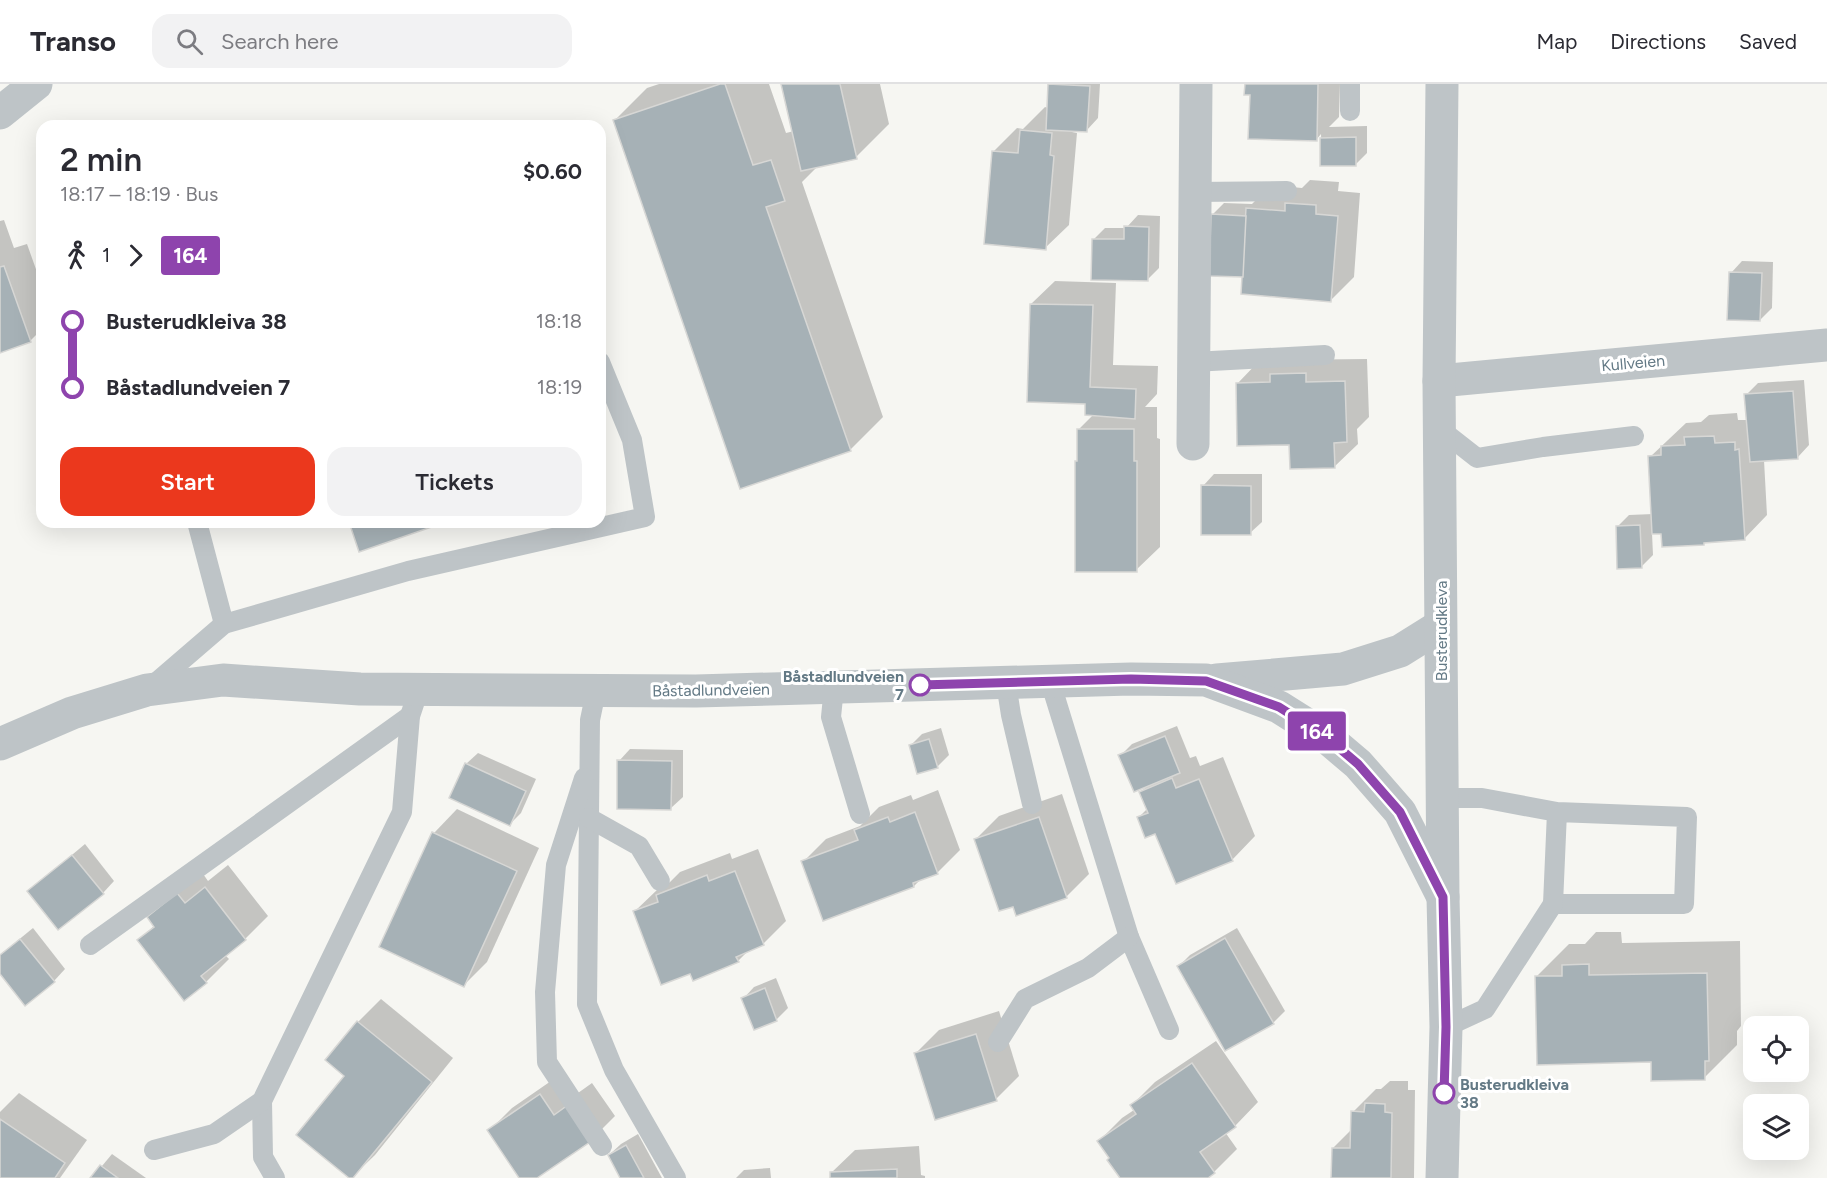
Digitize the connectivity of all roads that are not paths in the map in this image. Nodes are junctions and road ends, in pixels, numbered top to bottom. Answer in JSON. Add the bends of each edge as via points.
{"nodes":[{"id":1,"x":36,"y":84,"type":"edge"},
{"id":2,"x":1196,"y":84,"type":"edge"},
{"id":3,"x":1350,"y":84,"type":"edge"},
{"id":4,"x":1442,"y":84,"type":"edge"},
{"id":5,"x":1350,"y":111,"type":"dead end"},
{"id":6,"x":0,"y":113,"type":"edge"},
{"id":7,"x":1195,"y":192,"type":"junction"},
{"id":8,"x":1287,"y":192,"type":"dead end"},
{"id":9,"x":1827,"y":345,"type":"edge"},
{"id":10,"x":1324,"y":355,"type":"dead end"},
{"id":11,"x":1193,"y":362,"type":"junction"},
{"id":12,"x":606,"y":377,"type":"edge"},
{"id":13,"x":1439,"y":381,"type":"junction"},
{"id":14,"x":1440,"y":429,"type":"junction"},
{"id":15,"x":1634,"y":436,"type":"dead end"},
{"id":16,"x":1193,"y":444,"type":"dead end"},
{"id":17,"x":606,"y":527,"type":"edge"},
{"id":18,"x":199,"y":528,"type":"edge"},
{"id":19,"x":600,"y":528,"type":"edge"},
{"id":20,"x":224,"y":624,"type":"junction"},
{"id":21,"x":1440,"y":626,"type":"junction"},
{"id":22,"x":1050,"y":681,"type":"junction"},
{"id":23,"x":1206,"y":681,"type":"junction"},
{"id":24,"x":1006,"y":683,"type":"junction"},
{"id":25,"x":834,"y":687,"type":"junction"},
{"id":26,"x":147,"y":690,"type":"junction"},
{"id":27,"x":596,"y":691,"type":"junction"},
{"id":28,"x":414,"y":703,"type":"junction"},
{"id":29,"x":0,"y":744,"type":"edge"},
{"id":30,"x":590,"y":759,"type":"junction"},
{"id":31,"x":1442,"y":798,"type":"junction"},
{"id":32,"x":1032,"y":804,"type":"dead end"},
{"id":33,"x":1557,"y":812,"type":"junction"},
{"id":34,"x":860,"y":814,"type":"dead end"},
{"id":35,"x":589,"y":818,"type":"junction"},
{"id":36,"x":660,"y":881,"type":"dead end"},
{"id":37,"x":1443,"y":897,"type":"junction"},
{"id":38,"x":1553,"y":904,"type":"junction"},
{"id":39,"x":1129,"y":937,"type":"junction"},
{"id":40,"x":90,"y":945,"type":"dead end"},
{"id":41,"x":1446,"y":1027,"type":"junction"},
{"id":42,"x":1169,"y":1030,"type":"dead end"},
{"id":43,"x":998,"y":1042,"type":"dead end"},
{"id":44,"x":262,"y":1101,"type":"junction"},
{"id":45,"x":602,"y":1146,"type":"dead end"},
{"id":46,"x":154,"y":1150,"type":"dead end"},
{"id":47,"x":275,"y":1178,"type":"edge"},
{"id":48,"x":676,"y":1178,"type":"edge"},
{"id":49,"x":1442,"y":1178,"type":"edge"}],
"edges":[{"from":1,"to":6,"type":"street"},
{"from":2,"to":7,"type":"street"},
{"from":3,"to":5,"type":"lane"},
{"from":4,"to":13,"type":"street","name":"Busterudkleva"},
{"from":7,"to":8,"type":"lane"},
{"from":7,"to":11,"type":"street"},
{"from":9,"to":13,"type":"street","name":"Kullveien"},
{"from":10,"to":11,"type":"lane"},
{"from":11,"to":16,"type":"street"},
{"from":12,"to":17,"type":"lane","via":[[632,440],[645,518]]},
{"from":13,"to":14,"type":"street","name":"Busterudkleva"},
{"from":14,"to":15,"type":"lane","via":[[1477,458]]},
{"from":14,"to":21,"type":"street","name":"Busterudkleva"},
{"from":18,"to":20,"type":"lane"},
{"from":19,"to":20,"type":"lane","via":[[408,571]]},
{"from":20,"to":26,"type":"lane"},
{"from":21,"to":23,"type":"street","via":[[1400,651],[1343,669]]},
{"from":21,"to":31,"type":"street","name":"Busterudkleva"},
{"from":22,"to":23,"type":"street","name":"Båstadlundveien"},
{"from":22,"to":24,"type":"street","name":"Båstadlundveien"},
{"from":22,"to":39,"type":"lane"},
{"from":23,"to":37,"type":"street","name":"Båstadlundveien","via":[[1279,707],[1325,736],[1358,764],[1400,812]]},
{"from":24,"to":25,"type":"street","name":"Båstadlundveien"},
{"from":24,"to":32,"type":"lane"},
{"from":25,"to":27,"type":"street","name":"Båstadlundveien"},
{"from":25,"to":34,"type":"lane","via":[[831,717]]},
{"from":26,"to":28,"type":"street","name":"Båstadlundveien","via":[[223,680],[360,689]]},
{"from":26,"to":29,"type":"street","name":"Båstadlundveien","via":[[72,712]]},
{"from":27,"to":28,"type":"street","name":"Båstadlundveien"},
{"from":27,"to":30,"type":"lane","via":[[590,720]]},
{"from":28,"to":40,"type":"lane"},
{"from":28,"to":44,"type":"lane","via":[[402,812]]},
{"from":30,"to":35,"type":"lane"},
{"from":30,"to":45,"type":"lane","via":[[556,865],[545,992],[547,1062]]},
{"from":31,"to":33,"type":"lane","via":[[1482,798]]},
{"from":31,"to":37,"type":"street","name":"Busterudkleva"},
{"from":33,"to":38,"type":"lane"},
{"from":33,"to":38,"type":"lane","via":[[1687,817],[1684,904]]},
{"from":35,"to":36,"type":"lane","via":[[639,846]]},
{"from":35,"to":48,"type":"lane","via":[[587,1004],[614,1070]]},
{"from":37,"to":41,"type":"street","name":"Busterudkleva"},
{"from":38,"to":41,"type":"lane","via":[[1485,1009]]},
{"from":39,"to":42,"type":"lane"},
{"from":39,"to":43,"type":"lane","via":[[1088,968],[1025,999]]},
{"from":41,"to":49,"type":"street","name":"Busterudkleva"},
{"from":44,"to":46,"type":"lane","via":[[214,1134]]},
{"from":44,"to":47,"type":"lane","via":[[263,1157]]}]}
